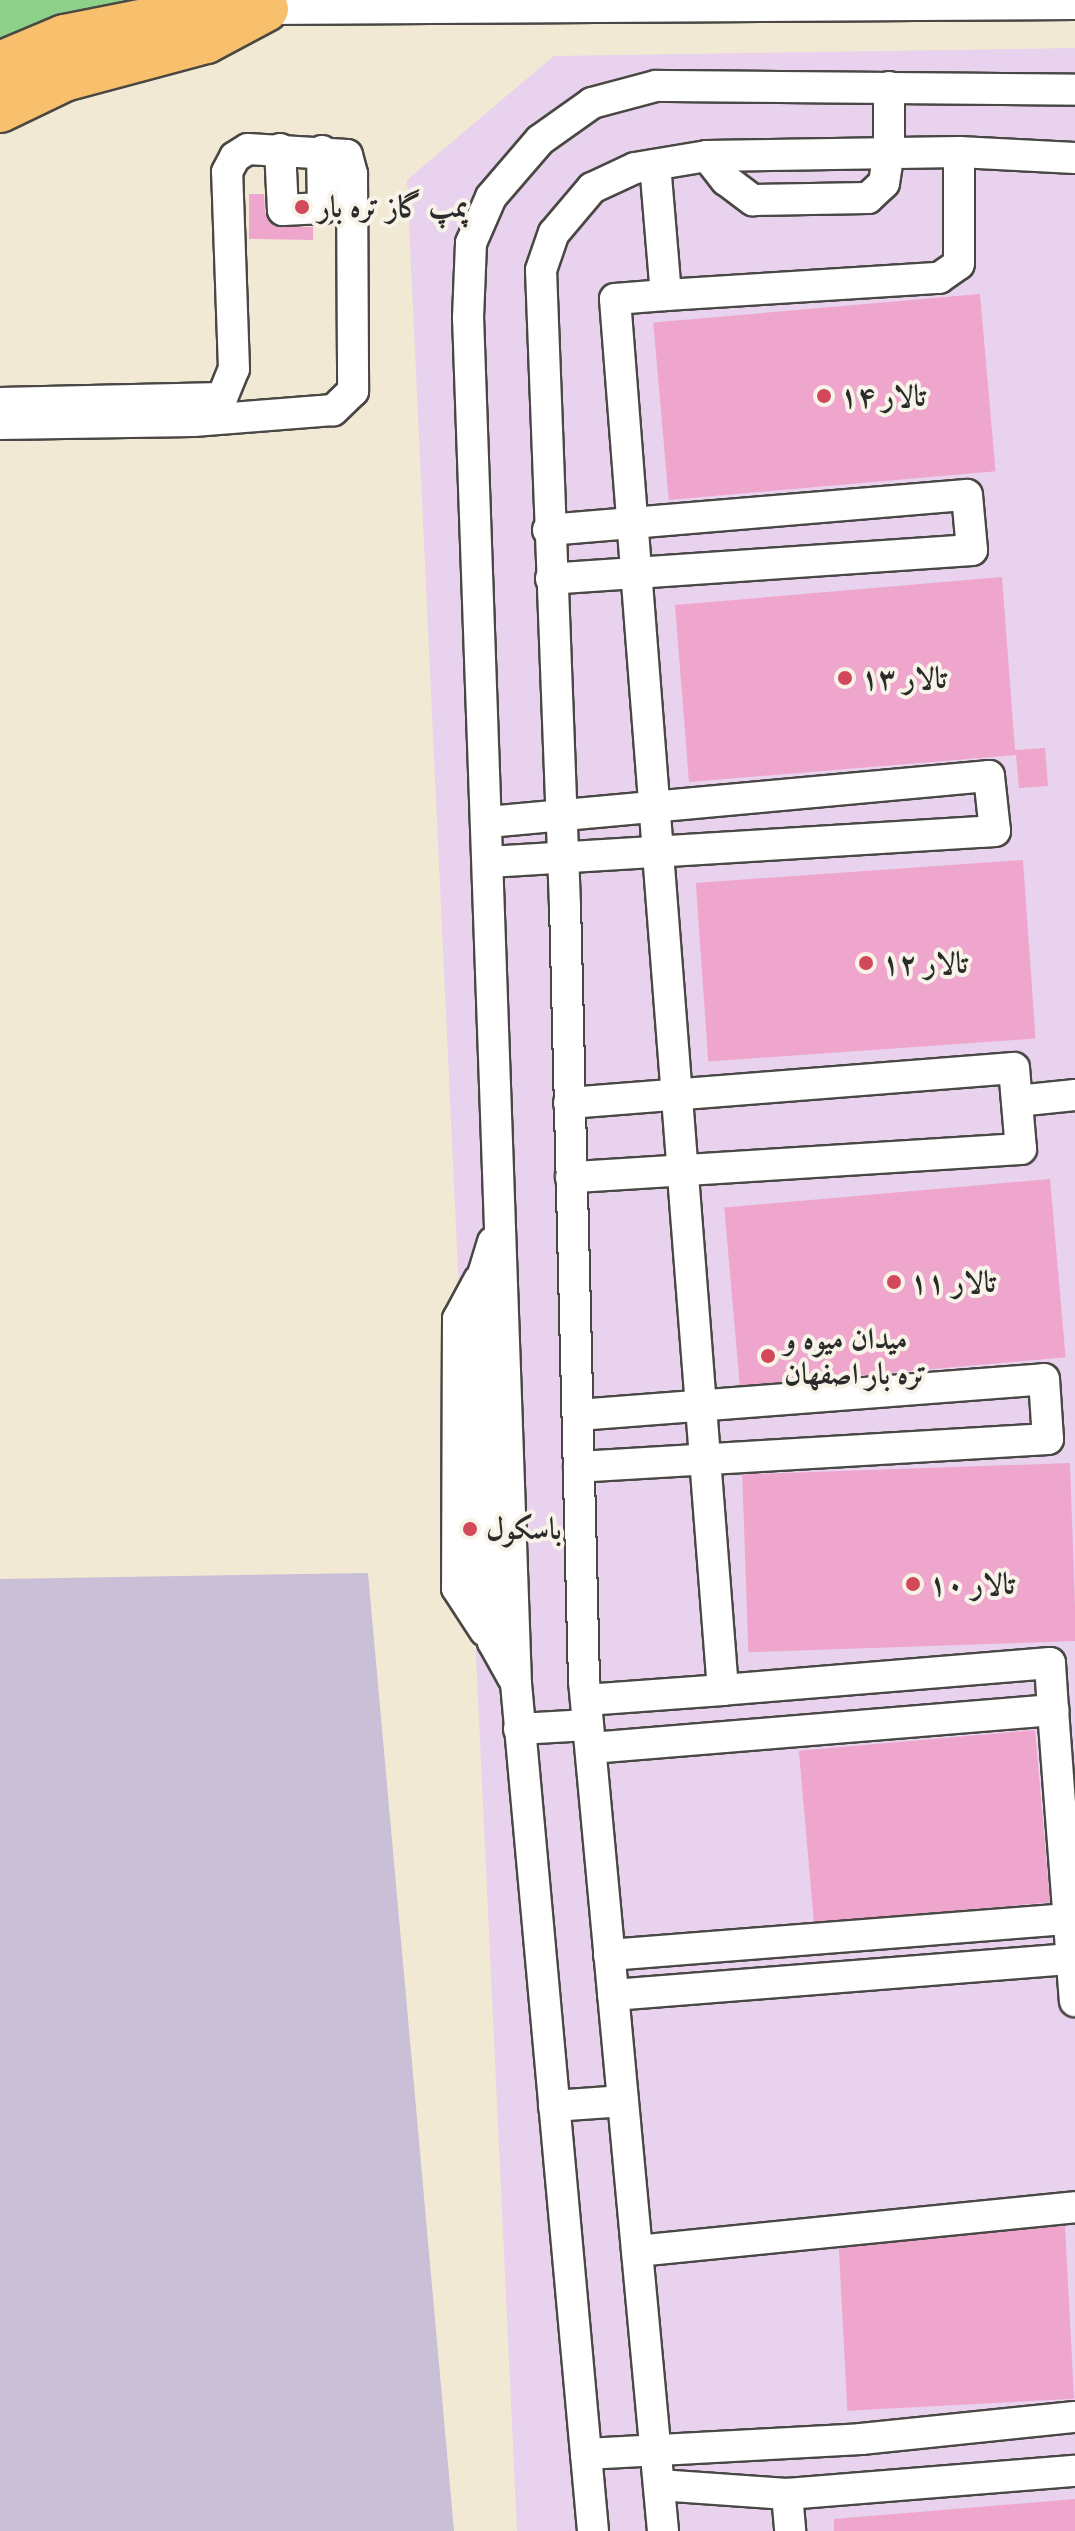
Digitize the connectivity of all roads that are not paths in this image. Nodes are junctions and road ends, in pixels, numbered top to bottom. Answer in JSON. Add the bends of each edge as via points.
{"nodes":[{"id":1,"x":1075,"y":4,"type":"edge"},
{"id":2,"x":266,"y":5,"type":"edge"},
{"id":3,"x":0,"y":64,"type":"edge"},
{"id":4,"x":112,"y":68,"type":"junction"},
{"id":5,"x":889,"y":87,"type":"junction"},
{"id":6,"x":1075,"y":90,"type":"edge"},
{"id":7,"x":0,"y":110,"type":"edge"},
{"id":8,"x":0,"y":130,"type":"edge"},
{"id":9,"x":280,"y":149,"type":"junction"},
{"id":10,"x":322,"y":151,"type":"junction"},
{"id":11,"x":889,"y":152,"type":"junction"},
{"id":12,"x":959,"y":152,"type":"junction"},
{"id":13,"x":707,"y":156,"type":"junction"},
{"id":14,"x":1075,"y":158,"type":"edge"},
{"id":15,"x":655,"y":165,"type":"junction"},
{"id":16,"x":666,"y":295,"type":"junction"},
{"id":17,"x":0,"y":403,"type":"edge"},
{"id":18,"x":0,"y":424,"type":"edge"},
{"id":19,"x":632,"y":523,"type":"junction"},
{"id":20,"x":548,"y":530,"type":"junction"},
{"id":21,"x":636,"y":573,"type":"junction"},
{"id":22,"x":551,"y":579,"type":"junction"},
{"id":23,"x":654,"y":807,"type":"junction"},
{"id":24,"x":561,"y":816,"type":"junction"},
{"id":25,"x":488,"y":822,"type":"junction"},
{"id":26,"x":658,"y":852,"type":"junction"},
{"id":27,"x":562,"y":858,"type":"junction"},
{"id":28,"x":489,"y":862,"type":"junction"},
{"id":29,"x":676,"y":1094,"type":"junction"},
{"id":30,"x":1075,"y":1095,"type":"edge"},
{"id":31,"x":1017,"y":1101,"type":"junction"},
{"id":32,"x":569,"y":1103,"type":"junction"},
{"id":33,"x":682,"y":1170,"type":"junction"},
{"id":34,"x":571,"y":1177,"type":"junction"},
{"id":35,"x":502,"y":1213,"type":"junction"},
{"id":36,"x":700,"y":1405,"type":"junction"},
{"id":37,"x":578,"y":1415,"type":"junction"},
{"id":38,"x":705,"y":1460,"type":"junction"},
{"id":39,"x":579,"y":1467,"type":"junction"},
{"id":40,"x":516,"y":1684,"type":"junction"},
{"id":41,"x":723,"y":1690,"type":"junction"},
{"id":42,"x":1053,"y":1710,"type":"junction"},
{"id":43,"x":588,"y":1725,"type":"junction"},
{"id":44,"x":519,"y":1729,"type":"junction"},
{"id":45,"x":1069,"y":1919,"type":"junction"},
{"id":46,"x":609,"y":1955,"type":"junction"},
{"id":47,"x":1072,"y":1959,"type":"junction"},
{"id":48,"x":613,"y":1995,"type":"junction"},
{"id":49,"x":1075,"y":2001,"type":"edge"},
{"id":50,"x":623,"y":2101,"type":"junction"},
{"id":51,"x":554,"y":2106,"type":"junction"},
{"id":52,"x":1075,"y":2207,"type":"edge"},
{"id":53,"x":637,"y":2251,"type":"junction"},
{"id":54,"x":1075,"y":2417,"type":"edge"},
{"id":55,"x":655,"y":2447,"type":"junction"},
{"id":56,"x":586,"y":2454,"type":"junction"},
{"id":57,"x":1075,"y":2471,"type":"edge"},
{"id":58,"x":659,"y":2485,"type":"junction"},
{"id":59,"x":787,"y":2494,"type":"junction"},
{"id":60,"x":593,"y":2531,"type":"edge"},
{"id":61,"x":663,"y":2531,"type":"edge"},
{"id":62,"x":790,"y":2531,"type":"edge"}],
"edges":[{"from":1,"to":2,"type":"lane"},
{"from":2,"to":3,"type":"highway","via":[[64,37]]},
{"from":2,"to":4,"type":"highway","via":[[206,41]]},
{"from":4,"to":7,"type":"highway","via":[[64,79]]},
{"from":4,"to":8,"type":"lane"},
{"from":5,"to":6,"type":"lane"},
{"from":5,"to":11,"type":"lane"},
{"from":5,"to":25,"type":"lane","via":[[656,86],[592,103],[540,140],[491,197],[471,243],[468,318]]},
{"from":9,"to":10,"type":"lane"},
{"from":9,"to":10,"type":"lane","via":[[283,210],[323,208]]},
{"from":9,"to":17,"type":"lane","via":[[248,149],[235,157],[227,172],[234,369],[222,398]]},
{"from":10,"to":18,"type":"lane","via":[[347,155],[352,174],[353,391],[333,410],[193,421]]},
{"from":11,"to":12,"type":"lane"},
{"from":11,"to":13,"type":"lane"},
{"from":11,"to":13,"type":"lane","via":[[884,183],[868,198],[853,199],[753,200],[726,180]]},
{"from":12,"to":14,"type":"lane"},
{"from":12,"to":16,"type":"lane","via":[[959,264],[939,278]]},
{"from":13,"to":15,"type":"lane"},
{"from":15,"to":16,"type":"lane"},
{"from":15,"to":20,"type":"lane","via":[[592,188],[554,233],[541,270]]},
{"from":16,"to":19,"type":"lane","via":[[615,299]]},
{"from":19,"to":20,"type":"lane"},
{"from":19,"to":21,"type":"lane"},
{"from":19,"to":21,"type":"lane","via":[[967,495],[972,550]]},
{"from":20,"to":22,"type":"lane"},
{"from":21,"to":22,"type":"lane"},
{"from":21,"to":23,"type":"lane"},
{"from":22,"to":24,"type":"lane"},
{"from":23,"to":24,"type":"lane"},
{"from":23,"to":26,"type":"lane"},
{"from":23,"to":26,"type":"lane","via":[[989,776],[995,831]]},
{"from":24,"to":25,"type":"lane"},
{"from":24,"to":27,"type":"lane"},
{"from":25,"to":28,"type":"lane"},
{"from":26,"to":27,"type":"lane"},
{"from":26,"to":29,"type":"lane"},
{"from":27,"to":28,"type":"lane"},
{"from":27,"to":32,"type":"lane"},
{"from":28,"to":35,"type":"lane"},
{"from":29,"to":31,"type":"lane","via":[[1014,1068]]},
{"from":29,"to":32,"type":"lane"},
{"from":29,"to":33,"type":"lane"},
{"from":30,"to":31,"type":"lane"},
{"from":31,"to":33,"type":"lane","via":[[1021,1149]]},
{"from":32,"to":34,"type":"lane"},
{"from":33,"to":34,"type":"lane"},
{"from":33,"to":36,"type":"lane"},
{"from":34,"to":37,"type":"lane"},
{"from":35,"to":40,"type":"lane"},
{"from":35,"to":40,"type":"lane","via":[[484,1272],[458,1319],[457,1588]]},
{"from":36,"to":37,"type":"lane"},
{"from":36,"to":38,"type":"lane"},
{"from":36,"to":38,"type":"lane","via":[[1044,1379],[1048,1439]]},
{"from":37,"to":39,"type":"lane"},
{"from":38,"to":39,"type":"lane"},
{"from":38,"to":41,"type":"lane"},
{"from":39,"to":43,"type":"lane"},
{"from":40,"to":44,"type":"lane"},
{"from":41,"to":42,"type":"lane","via":[[1050,1663]]},
{"from":41,"to":43,"type":"lane"},
{"from":42,"to":43,"type":"lane"},
{"from":42,"to":45,"type":"lane"},
{"from":43,"to":44,"type":"lane"},
{"from":43,"to":46,"type":"lane"},
{"from":44,"to":51,"type":"lane"},
{"from":45,"to":46,"type":"lane"},
{"from":45,"to":47,"type":"lane"},
{"from":46,"to":48,"type":"lane"},
{"from":47,"to":48,"type":"lane"},
{"from":47,"to":49,"type":"lane"},
{"from":48,"to":50,"type":"lane"},
{"from":50,"to":51,"type":"lane"},
{"from":50,"to":53,"type":"lane"},
{"from":51,"to":56,"type":"lane"},
{"from":52,"to":53,"type":"lane"},
{"from":53,"to":55,"type":"lane"},
{"from":54,"to":55,"type":"lane","via":[[861,2439]]},
{"from":55,"to":56,"type":"lane"},
{"from":55,"to":58,"type":"lane"},
{"from":56,"to":60,"type":"lane"},
{"from":57,"to":59,"type":"lane"},
{"from":58,"to":59,"type":"lane"},
{"from":58,"to":61,"type":"lane"},
{"from":59,"to":62,"type":"lane"}]}
